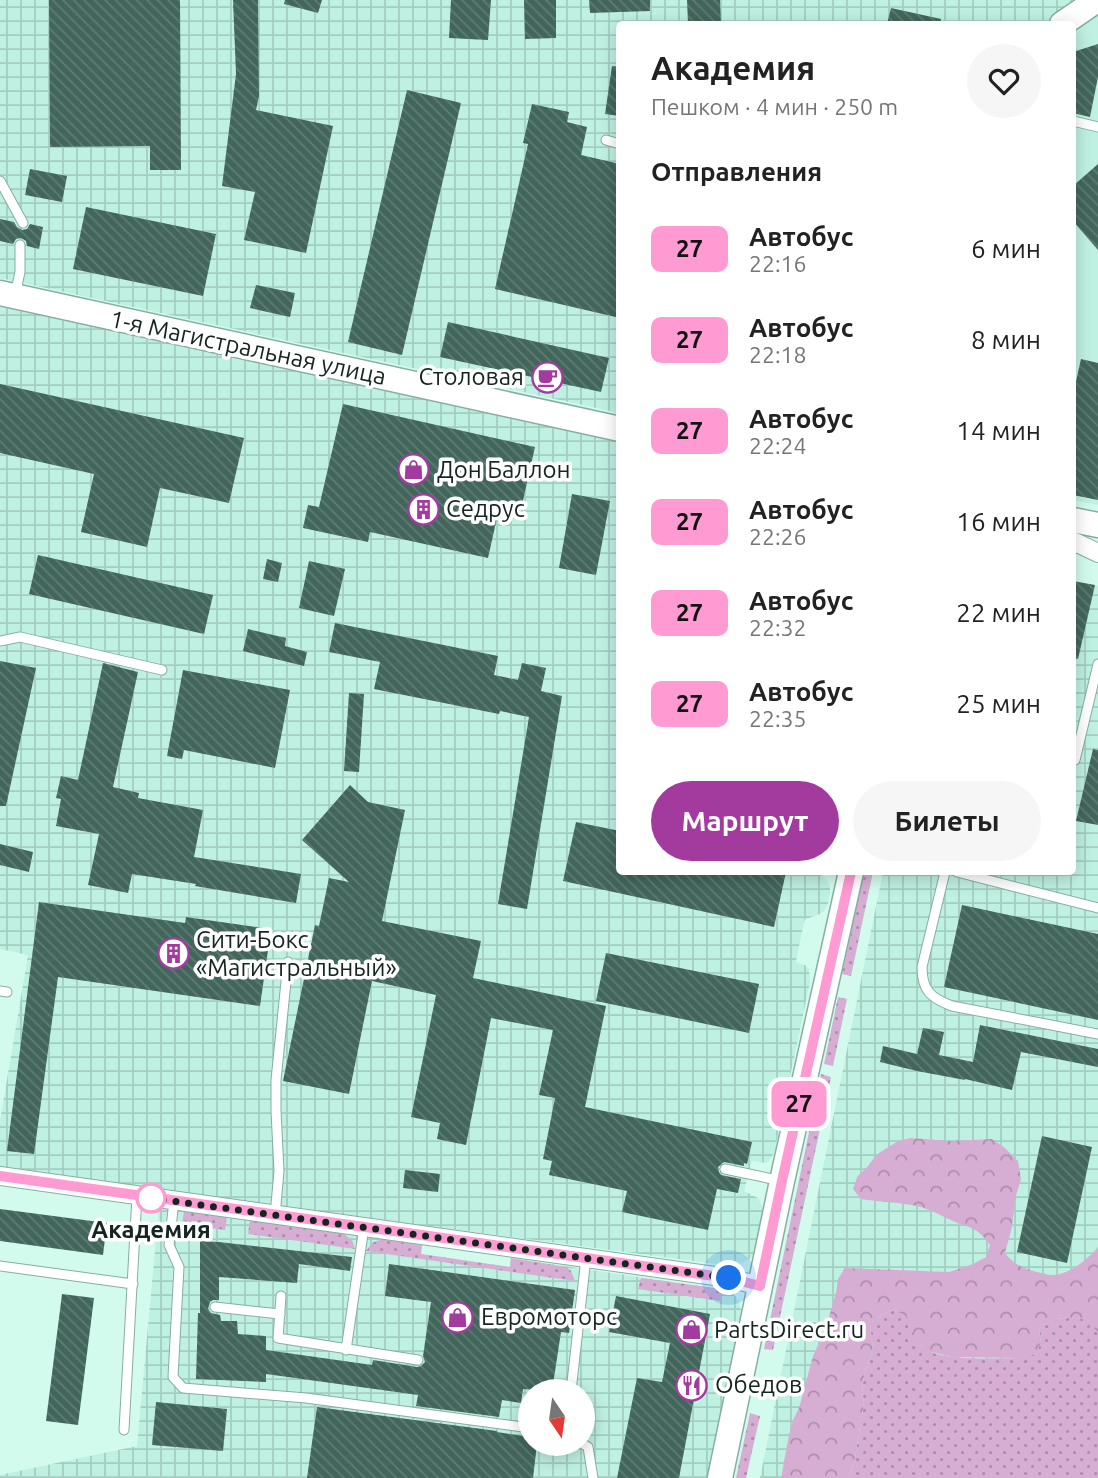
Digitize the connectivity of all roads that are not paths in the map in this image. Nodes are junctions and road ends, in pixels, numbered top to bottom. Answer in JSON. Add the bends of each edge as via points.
{"nodes":[{"id":1,"x":1097,"y":0,"type":"edge"},
{"id":2,"x":1066,"y":21,"type":"edge"},
{"id":3,"x":1076,"y":122,"type":"edge"},
{"id":4,"x":1098,"y":127,"type":"edge"},
{"id":5,"x":606,"y":140,"type":"dead end"},
{"id":6,"x":616,"y":143,"type":"edge"},
{"id":7,"x":0,"y":181,"type":"edge"},
{"id":8,"x":23,"y":223,"type":"dead end"},
{"id":9,"x":20,"y":245,"type":"dead end"},
{"id":10,"x":8,"y":295,"type":"edge"},
{"id":11,"x":616,"y":428,"type":"edge"},
{"id":12,"x":1076,"y":521,"type":"edge"},
{"id":13,"x":1098,"y":525,"type":"edge"},
{"id":14,"x":1076,"y":542,"type":"edge"},
{"id":15,"x":1098,"y":553,"type":"edge"},
{"id":16,"x":0,"y":641,"type":"edge"},
{"id":17,"x":1098,"y":664,"type":"edge"},
{"id":18,"x":162,"y":670,"type":"dead end"},
{"id":19,"x":1076,"y":757,"type":"edge"},
{"id":20,"x":850,"y":875,"type":"edge"},
{"id":21,"x":944,"y":875,"type":"edge"},
{"id":22,"x":969,"y":875,"type":"edge"},
{"id":23,"x":1098,"y":908,"type":"edge"},
{"id":24,"x":288,"y":962,"type":"dead end"},
{"id":25,"x":1098,"y":1034,"type":"edge"},
{"id":26,"x":725,"y":1169,"type":"dead end"},
{"id":27,"x":0,"y":1176,"type":"edge"},
{"id":28,"x":782,"y":1181,"type":"junction"},
{"id":29,"x":137,"y":1196,"type":"junction"},
{"id":30,"x":174,"y":1201,"type":"junction"},
{"id":31,"x":275,"y":1216,"type":"junction"},
{"id":32,"x":364,"y":1227,"type":"junction"},
{"id":33,"x":586,"y":1258,"type":"junction"},
{"id":34,"x":0,"y":1266,"type":"edge"},
{"id":35,"x":132,"y":1284,"type":"junction"},
{"id":36,"x":760,"y":1286,"type":"junction"},
{"id":37,"x":281,"y":1296,"type":"dead end"},
{"id":38,"x":215,"y":1307,"type":"dead end"},
{"id":39,"x":280,"y":1314,"type":"junction"},
{"id":40,"x":346,"y":1350,"type":"junction"},
{"id":41,"x":418,"y":1360,"type":"dead end"},
{"id":42,"x":572,"y":1379,"type":"edge"},
{"id":43,"x":518,"y":1426,"type":"edge"},
{"id":44,"x":124,"y":1430,"type":"dead end"},
{"id":45,"x":589,"y":1456,"type":"edge"},
{"id":46,"x":593,"y":1478,"type":"edge"},
{"id":47,"x":720,"y":1478,"type":"edge"}],
"edges":[{"from":1,"to":2,"type":"street"},
{"from":3,"to":4,"type":"lane"},
{"from":5,"to":6,"type":"lane"},
{"from":7,"to":8,"type":"lane"},
{"from":9,"to":10,"type":"lane","via":[[20,272]]},
{"from":10,"to":11,"type":"street","name":"1-я Магистральная улица"},
{"from":12,"to":13,"type":"street"},
{"from":14,"to":15,"type":"street"},
{"from":16,"to":18,"type":"lane","via":[[20,637]]},
{"from":17,"to":19,"type":"lane"},
{"from":20,"to":28,"type":"street"},
{"from":21,"to":25,"type":"lane","via":[[922,967],[928,992],[953,1006]]},
{"from":22,"to":23,"type":"lane"},
{"from":24,"to":31,"type":"lane","via":[[276,1080],[279,1171]]},
{"from":26,"to":28,"type":"lane"},
{"from":27,"to":29,"type":"street"},
{"from":28,"to":36,"type":"street"},
{"from":29,"to":30,"type":"street"},
{"from":29,"to":35,"type":"lane"},
{"from":30,"to":31,"type":"street"},
{"from":30,"to":43,"type":"lane","via":[[169,1245],[179,1267],[173,1377],[183,1388],[306,1398]]},
{"from":31,"to":32,"type":"street"},
{"from":32,"to":33,"type":"street"},
{"from":32,"to":40,"type":"lane"},
{"from":33,"to":36,"type":"street"},
{"from":33,"to":42,"type":"lane"},
{"from":34,"to":35,"type":"lane"},
{"from":35,"to":44,"type":"lane"},
{"from":36,"to":47,"type":"street"},
{"from":37,"to":39,"type":"lane"},
{"from":38,"to":39,"type":"lane"},
{"from":39,"to":40,"type":"lane","via":[[278,1338]]},
{"from":40,"to":41,"type":"lane"},
{"from":45,"to":46,"type":"lane"}]}
